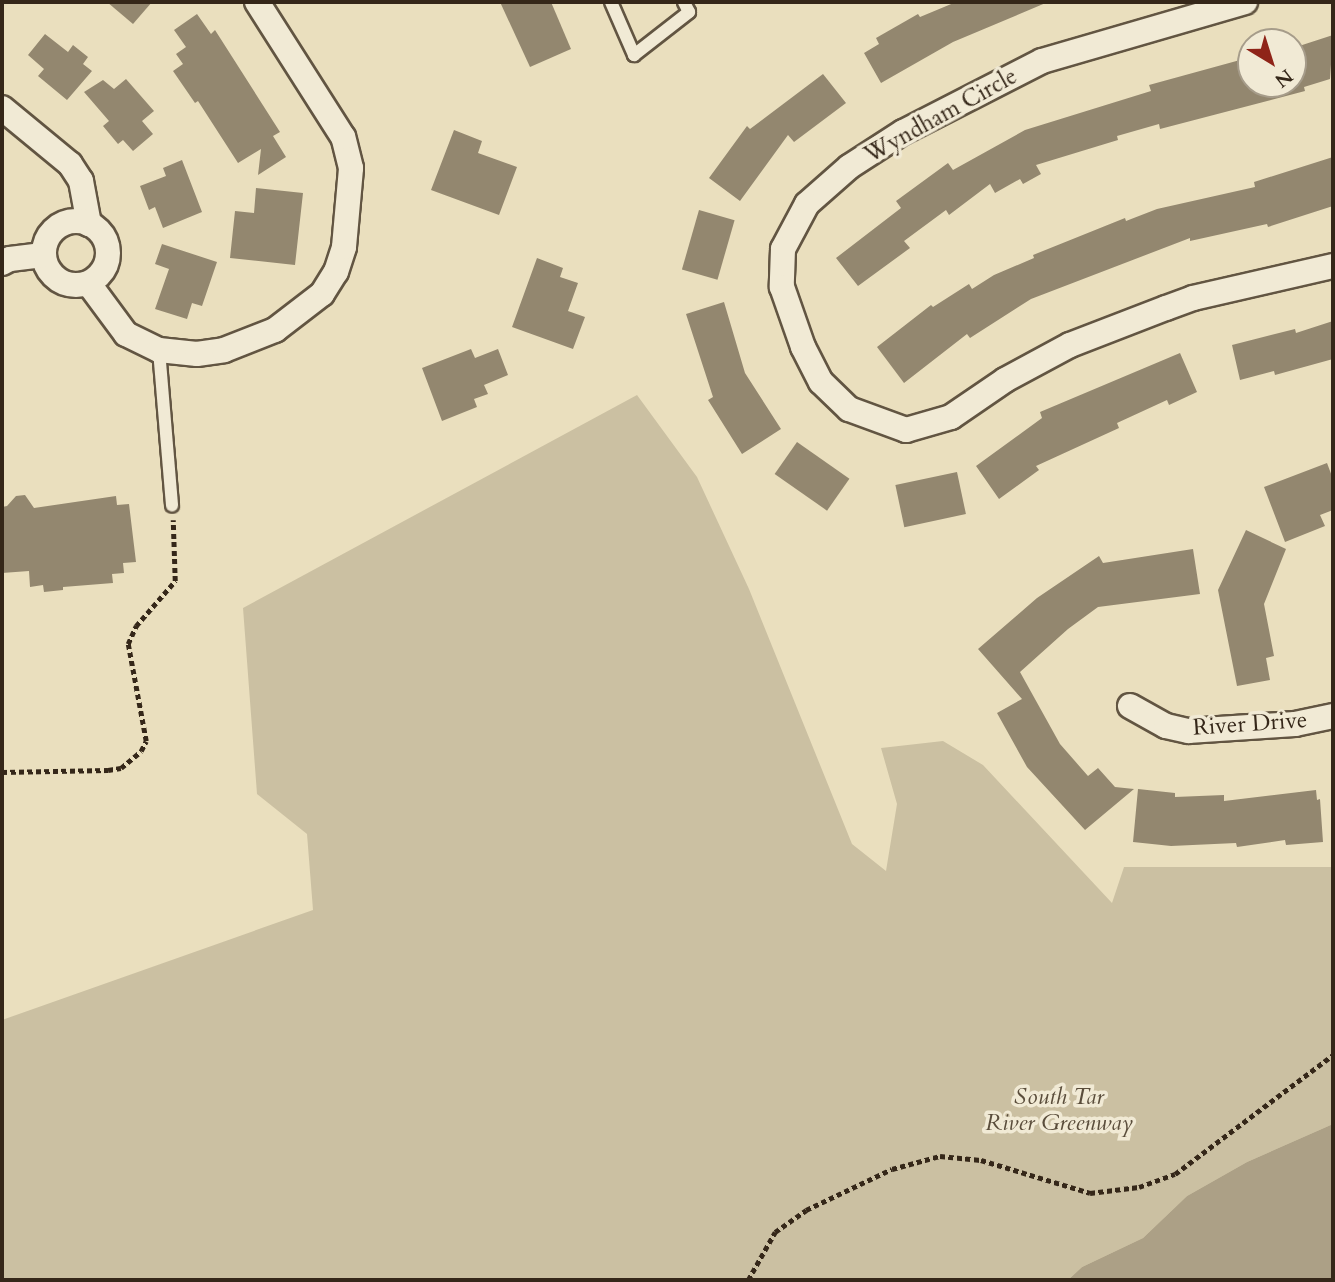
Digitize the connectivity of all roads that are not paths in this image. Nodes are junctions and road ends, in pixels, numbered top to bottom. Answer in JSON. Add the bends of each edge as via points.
{"nodes":[{"id":1,"x":257,"y":2,"type":"edge"},
{"id":2,"x":611,"y":2,"type":"edge"},
{"id":3,"x":684,"y":2,"type":"edge"},
{"id":4,"x":1245,"y":2,"type":"edge"},
{"id":5,"x":2,"y":108,"type":"edge"},
{"id":6,"x":89,"y":224,"type":"junction"},
{"id":7,"x":43,"y":255,"type":"junction"},
{"id":8,"x":2,"y":263,"type":"edge"},
{"id":9,"x":1333,"y":266,"type":"edge"},
{"id":10,"x":89,"y":284,"type":"junction"},
{"id":11,"x":159,"y":350,"type":"junction"},
{"id":12,"x":172,"y":505,"type":"road end"},
{"id":13,"x":1130,"y":706,"type":"dead end"},
{"id":14,"x":1333,"y":716,"type":"edge"}],
"edges":[{"from":1,"to":11,"type":"street","via":[[343,137],[351,167],[344,247],[337,272],[322,294],[275,330],[253,340],[197,354]]},
{"from":2,"to":3,"type":"lane","via":[[634,55],[689,12]]},
{"from":4,"to":9,"type":"street","name":"Wyndham Circle","via":[[1042,61],[903,132],[849,167],[807,204],[783,249],[782,287],[821,382],[849,410],[905,430],[951,417],[1005,380],[1070,345],[1194,298]]},
{"from":5,"to":6,"type":"street","via":[[70,164],[81,181]]},
{"from":6,"to":7,"type":"street","via":[[77,220],[56,227],[46,239]]},
{"from":6,"to":10,"type":"street","via":[[98,228],[109,247],[106,269]]},
{"from":7,"to":8,"type":"street"},
{"from":7,"to":10,"type":"street","via":[[58,281],[73,286]]},
{"from":10,"to":11,"type":"street","via":[[125,334]]},
{"from":11,"to":12,"type":"lane"},
{"from":13,"to":14,"type":"street","name":"River Drive","via":[[1166,726],[1188,731],[1295,724]]}]}
